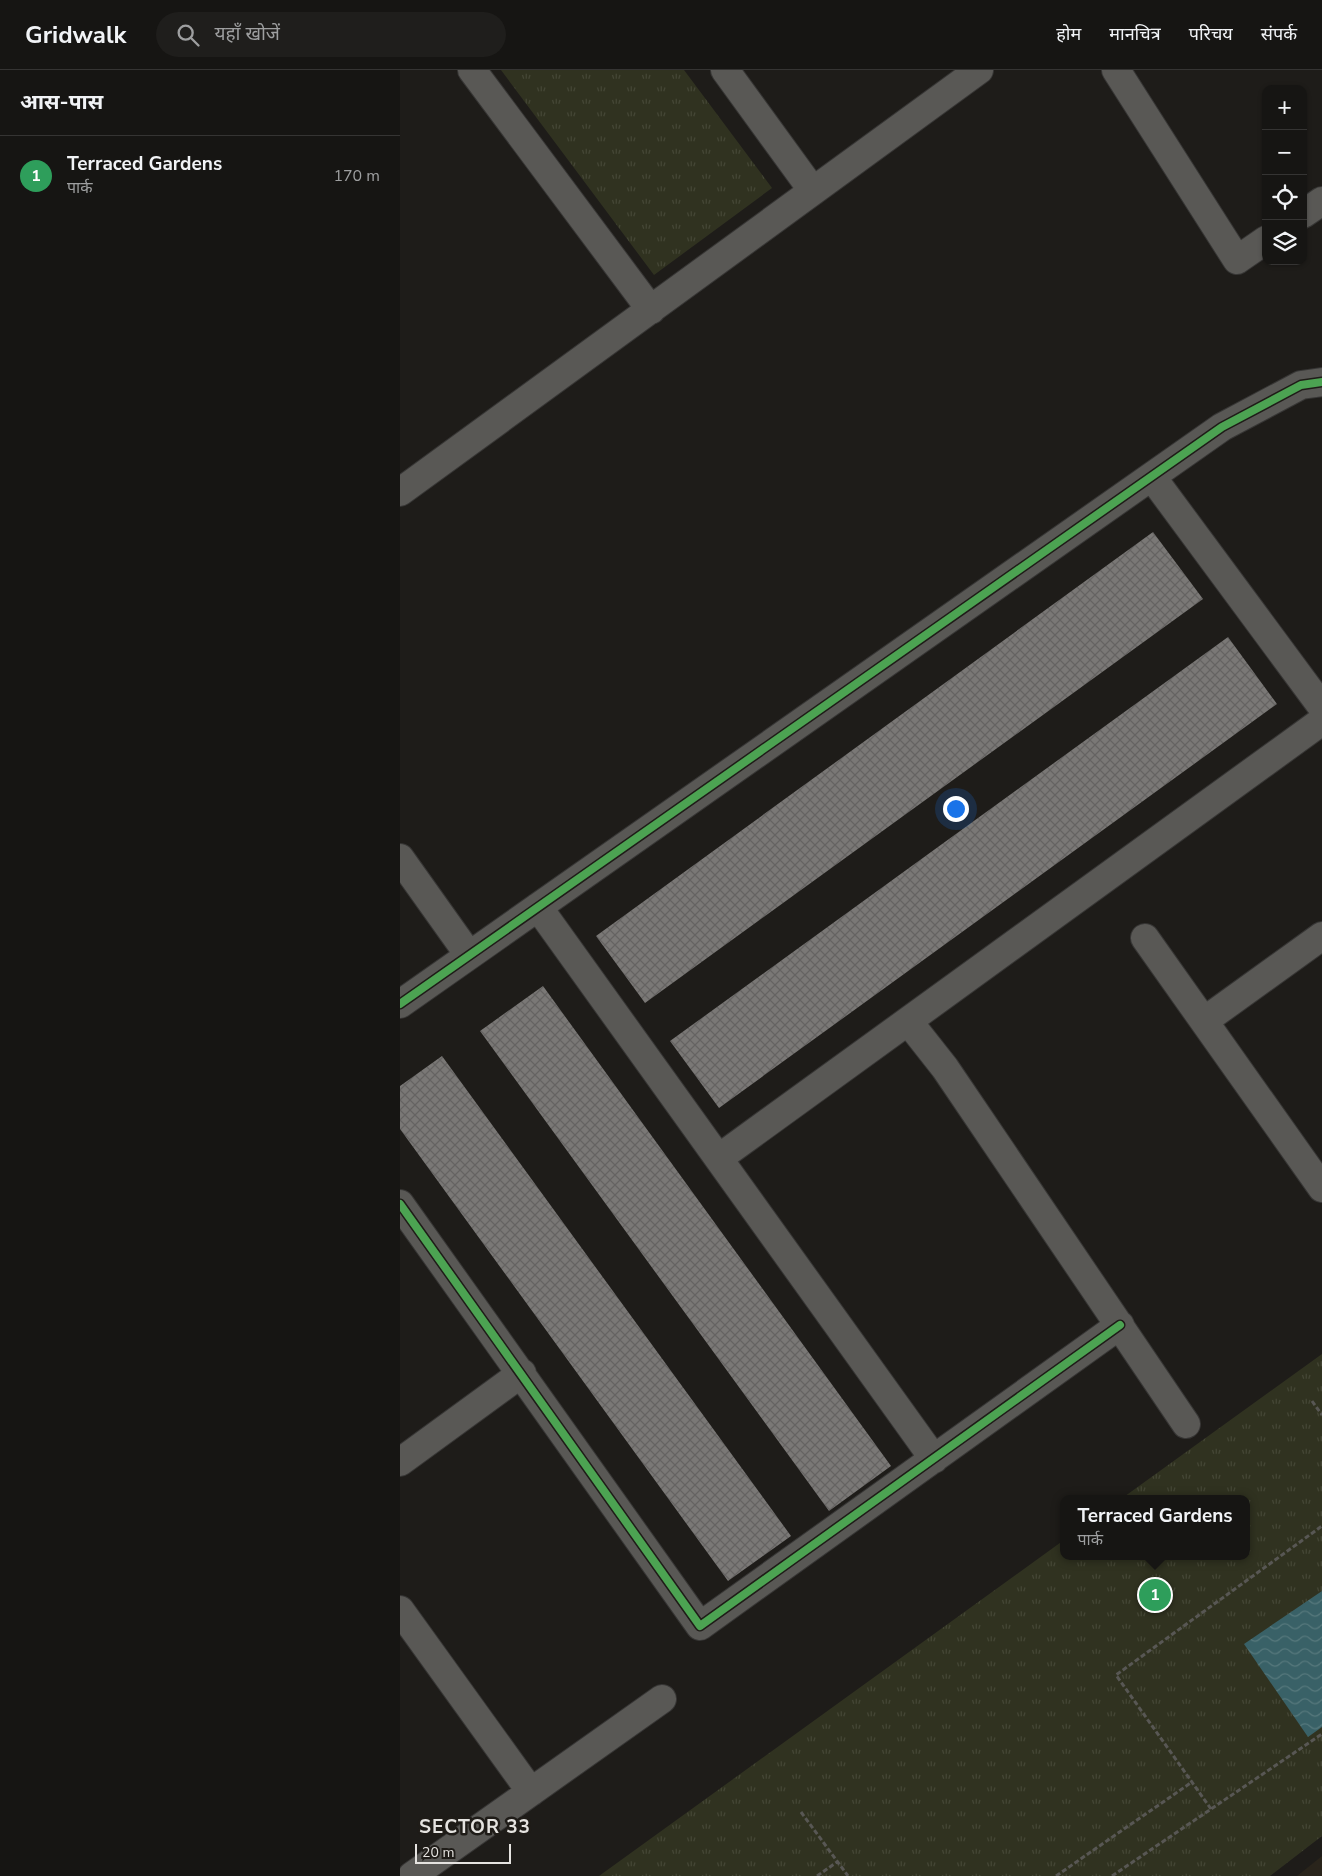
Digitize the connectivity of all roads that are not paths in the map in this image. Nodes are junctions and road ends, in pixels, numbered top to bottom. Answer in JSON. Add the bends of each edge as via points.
{"nodes":[{"id":1,"x":472,"y":70,"type":"edge"},
{"id":2,"x":725,"y":70,"type":"edge"},
{"id":3,"x":979,"y":70,"type":"edge"},
{"id":4,"x":1116,"y":70,"type":"edge"},
{"id":5,"x":813,"y":191,"type":"junction"},
{"id":6,"x":1322,"y":201,"type":"edge"},
{"id":7,"x":1307,"y":211,"type":"edge"},
{"id":8,"x":1262,"y":243,"type":"edge"},
{"id":9,"x":650,"y":310,"type":"junction"},
{"id":10,"x":1322,"y":382,"type":"edge"},
{"id":11,"x":1152,"y":477,"type":"junction"},
{"id":12,"x":400,"y":492,"type":"edge"},
{"id":13,"x":1322,"y":707,"type":"edge"},
{"id":14,"x":1322,"y":721,"type":"edge"},
{"id":15,"x":400,"y":858,"type":"edge"},
{"id":16,"x":538,"y":907,"type":"junction"},
{"id":17,"x":1322,"y":936,"type":"edge"},
{"id":18,"x":1145,"y":938,"type":"dead end"},
{"id":19,"x":469,"y":955,"type":"junction"},
{"id":20,"x":400,"y":1004,"type":"edge"},
{"id":21,"x":908,"y":1021,"type":"junction"},
{"id":22,"x":1204,"y":1021,"type":"junction"},
{"id":23,"x":719,"y":1158,"type":"junction"},
{"id":24,"x":1322,"y":1188,"type":"edge"},
{"id":25,"x":400,"y":1204,"type":"edge"},
{"id":26,"x":1120,"y":1325,"type":"junction"},
{"id":27,"x":522,"y":1373,"type":"junction"},
{"id":28,"x":1186,"y":1424,"type":"dead end"},
{"id":29,"x":934,"y":1459,"type":"junction"},
{"id":30,"x":400,"y":1462,"type":"edge"},
{"id":31,"x":400,"y":1610,"type":"edge"},
{"id":32,"x":662,"y":1699,"type":"dead end"},
{"id":33,"x":531,"y":1792,"type":"junction"},
{"id":34,"x":412,"y":1876,"type":"edge"}],
"edges":[{"from":1,"to":9,"type":"street"},
{"from":2,"to":5,"type":"street"},
{"from":3,"to":5,"type":"street"},
{"from":4,"to":8,"type":"street","via":[[1237,260]]},
{"from":5,"to":9,"type":"street"},
{"from":6,"to":7,"type":"street"},
{"from":9,"to":12,"type":"street"},
{"from":10,"to":11,"type":"street","via":[[1301,385],[1222,427]]},
{"from":11,"to":13,"type":"street"},
{"from":11,"to":16,"type":"street"},
{"from":14,"to":21,"type":"street"},
{"from":15,"to":19,"type":"street"},
{"from":16,"to":19,"type":"street"},
{"from":16,"to":23,"type":"street"},
{"from":17,"to":22,"type":"street"},
{"from":18,"to":22,"type":"street"},
{"from":19,"to":20,"type":"street"},
{"from":21,"to":23,"type":"street"},
{"from":21,"to":26,"type":"street","via":[[945,1068]]},
{"from":22,"to":24,"type":"street"},
{"from":23,"to":29,"type":"street"},
{"from":25,"to":27,"type":"street"},
{"from":26,"to":28,"type":"street"},
{"from":26,"to":29,"type":"street"},
{"from":27,"to":29,"type":"street","via":[[700,1626]]},
{"from":27,"to":30,"type":"street"},
{"from":31,"to":33,"type":"street"},
{"from":32,"to":33,"type":"street"},
{"from":33,"to":34,"type":"street"}]}
